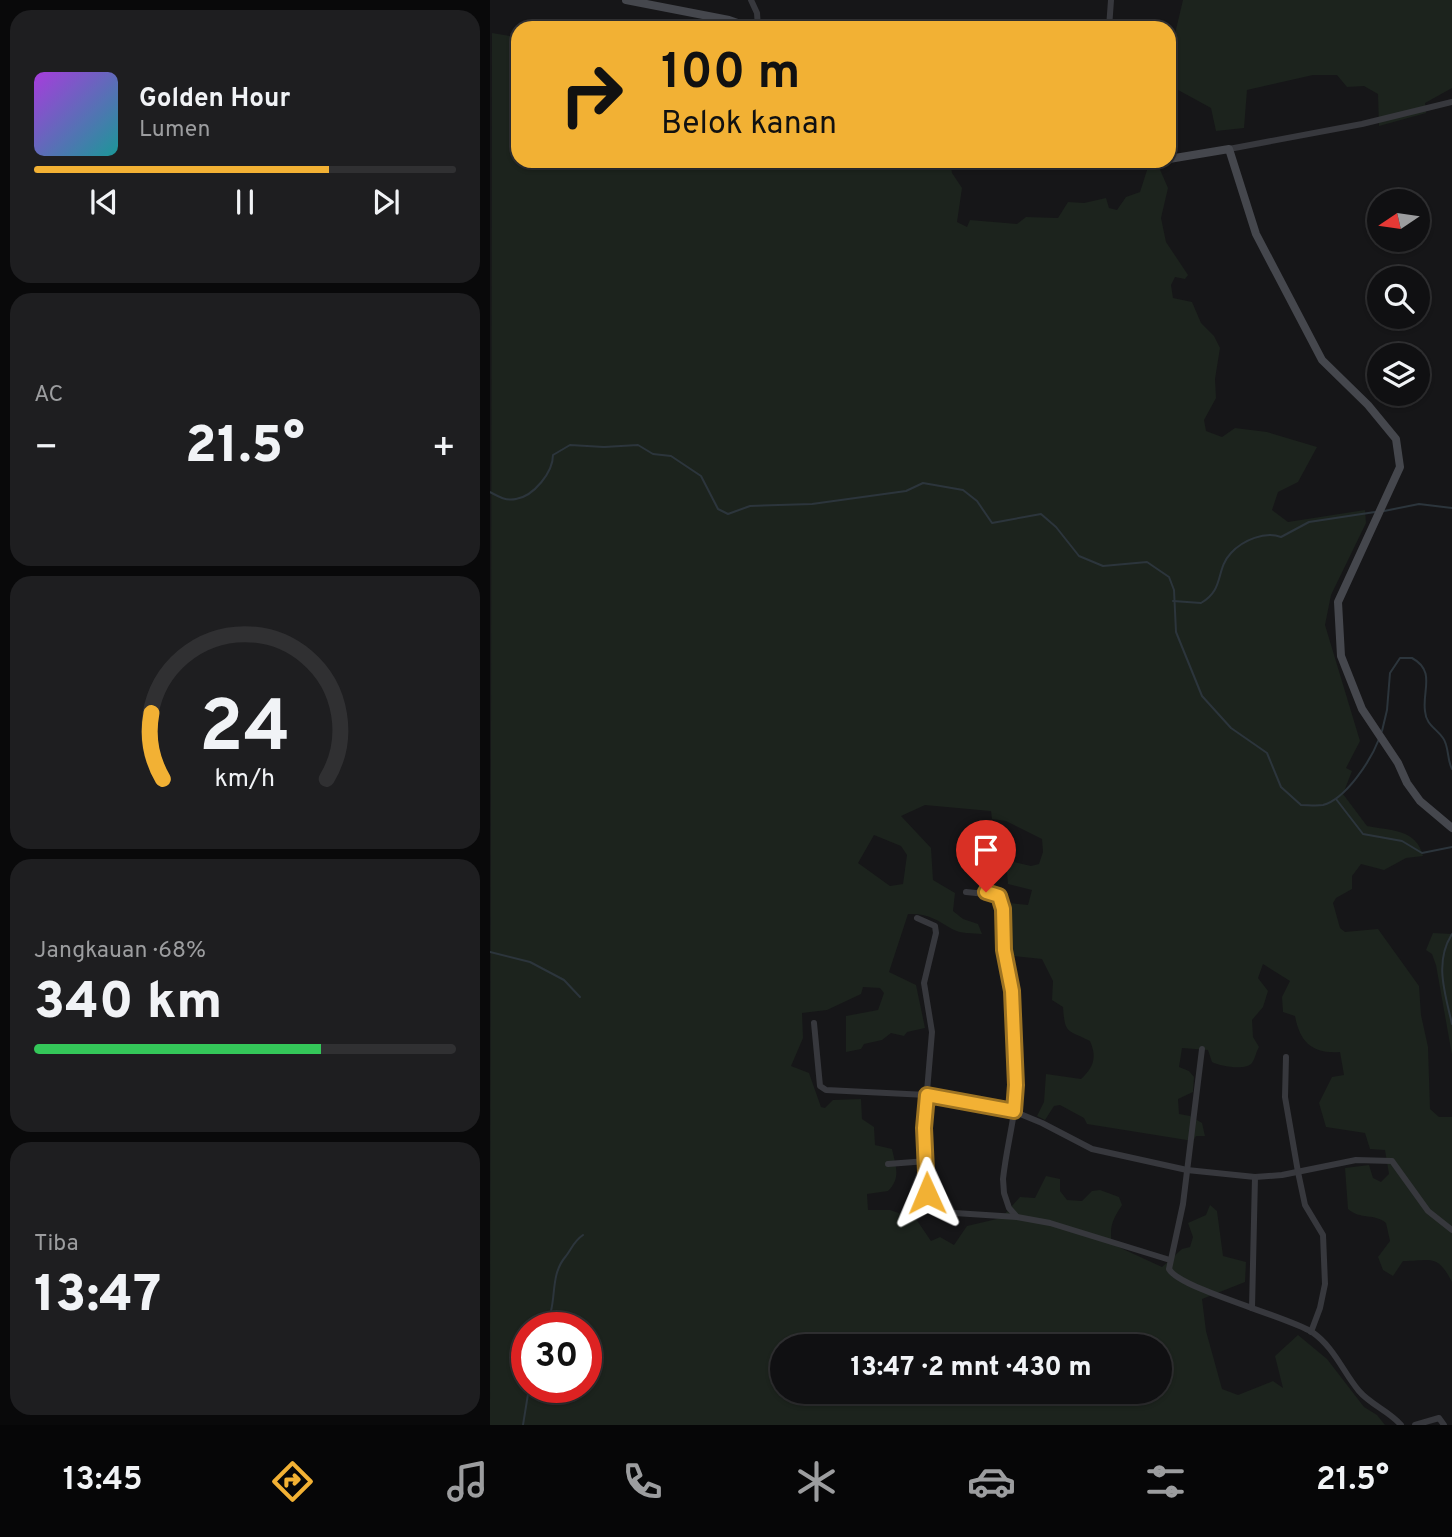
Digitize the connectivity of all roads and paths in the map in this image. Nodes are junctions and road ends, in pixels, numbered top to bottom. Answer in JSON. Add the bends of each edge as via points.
{"nodes":[{"id":1,"x":628,"y":0,"type":"edge"},
{"id":2,"x":751,"y":0,"type":"edge"},
{"id":3,"x":1111,"y":0,"type":"edge"},
{"id":4,"x":732,"y":21,"type":"edge"},
{"id":5,"x":758,"y":21,"type":"edge"},
{"id":6,"x":1110,"y":21,"type":"edge"},
{"id":7,"x":1452,"y":102,"type":"edge"},
{"id":8,"x":1229,"y":149,"type":"junction"},
{"id":9,"x":1176,"y":158,"type":"edge"},
{"id":10,"x":1452,"y":828,"type":"edge"},
{"id":11,"x":966,"y":892,"type":"dead end"},
{"id":12,"x":918,"y":918,"type":"dead end"},
{"id":13,"x":814,"y":1023,"type":"dead end"},
{"id":14,"x":1202,"y":1049,"type":"dead end"},
{"id":15,"x":1286,"y":1057,"type":"dead end"},
{"id":16,"x":927,"y":1095,"type":"junction"},
{"id":17,"x":1014,"y":1111,"type":"junction"},
{"id":18,"x":927,"y":1161,"type":"junction"},
{"id":19,"x":888,"y":1164,"type":"dead end"},
{"id":20,"x":1187,"y":1170,"type":"junction"},
{"id":21,"x":1298,"y":1172,"type":"junction"},
{"id":22,"x":1255,"y":1177,"type":"junction"},
{"id":23,"x":1017,"y":1217,"type":"junction"},
{"id":24,"x":1452,"y":1230,"type":"edge"},
{"id":25,"x":1170,"y":1260,"type":"junction"},
{"id":26,"x":1252,"y":1308,"type":"junction"},
{"id":27,"x":1311,"y":1332,"type":"junction"},
{"id":28,"x":1401,"y":1425,"type":"edge"},
{"id":29,"x":1415,"y":1425,"type":"edge"},
{"id":30,"x":1444,"y":1425,"type":"edge"}],
"edges":[{"from":1,"to":4,"type":"main road"},
{"from":2,"to":5,"type":"street"},
{"from":3,"to":6,"type":"street"},
{"from":7,"to":8,"type":"street"},
{"from":8,"to":9,"type":"main road"},
{"from":8,"to":10,"type":"main road","via":[[1256,234],[1322,360],[1396,439],[1400,467],[1338,602],[1341,656],[1371,726],[1414,794]]},
{"from":11,"to":17,"type":"street","via":[[996,895],[1002,902],[1012,991]]},
{"from":12,"to":16,"type":"street","via":[[936,929],[924,983],[932,1031]]},
{"from":13,"to":16,"type":"street","via":[[822,1088]]},
{"from":14,"to":20,"type":"street"},
{"from":15,"to":21,"type":"street","via":[[1285,1097]]},
{"from":16,"to":17,"type":"street"},
{"from":16,"to":18,"type":"street"},
{"from":17,"to":20,"type":"street","via":[[1092,1149]]},
{"from":17,"to":23,"type":"street","via":[[1003,1193]]},
{"from":18,"to":19,"type":"street"},
{"from":18,"to":23,"type":"street","via":[[928,1202],[933,1210]]},
{"from":20,"to":22,"type":"street"},
{"from":20,"to":25,"type":"street"},
{"from":21,"to":22,"type":"street"},
{"from":21,"to":24,"type":"street","via":[[1356,1160],[1392,1160],[1428,1211]]},
{"from":21,"to":27,"type":"street","via":[[1305,1205],[1323,1235],[1325,1284]]},
{"from":22,"to":26,"type":"street"},
{"from":23,"to":25,"type":"street"},
{"from":25,"to":26,"type":"street","via":[[1169,1269],[1177,1278]]},
{"from":26,"to":27,"type":"street"},
{"from":27,"to":28,"type":"street","via":[[1331,1350],[1359,1391]]},
{"from":29,"to":30,"type":"street","via":[[1439,1418]]}]}
